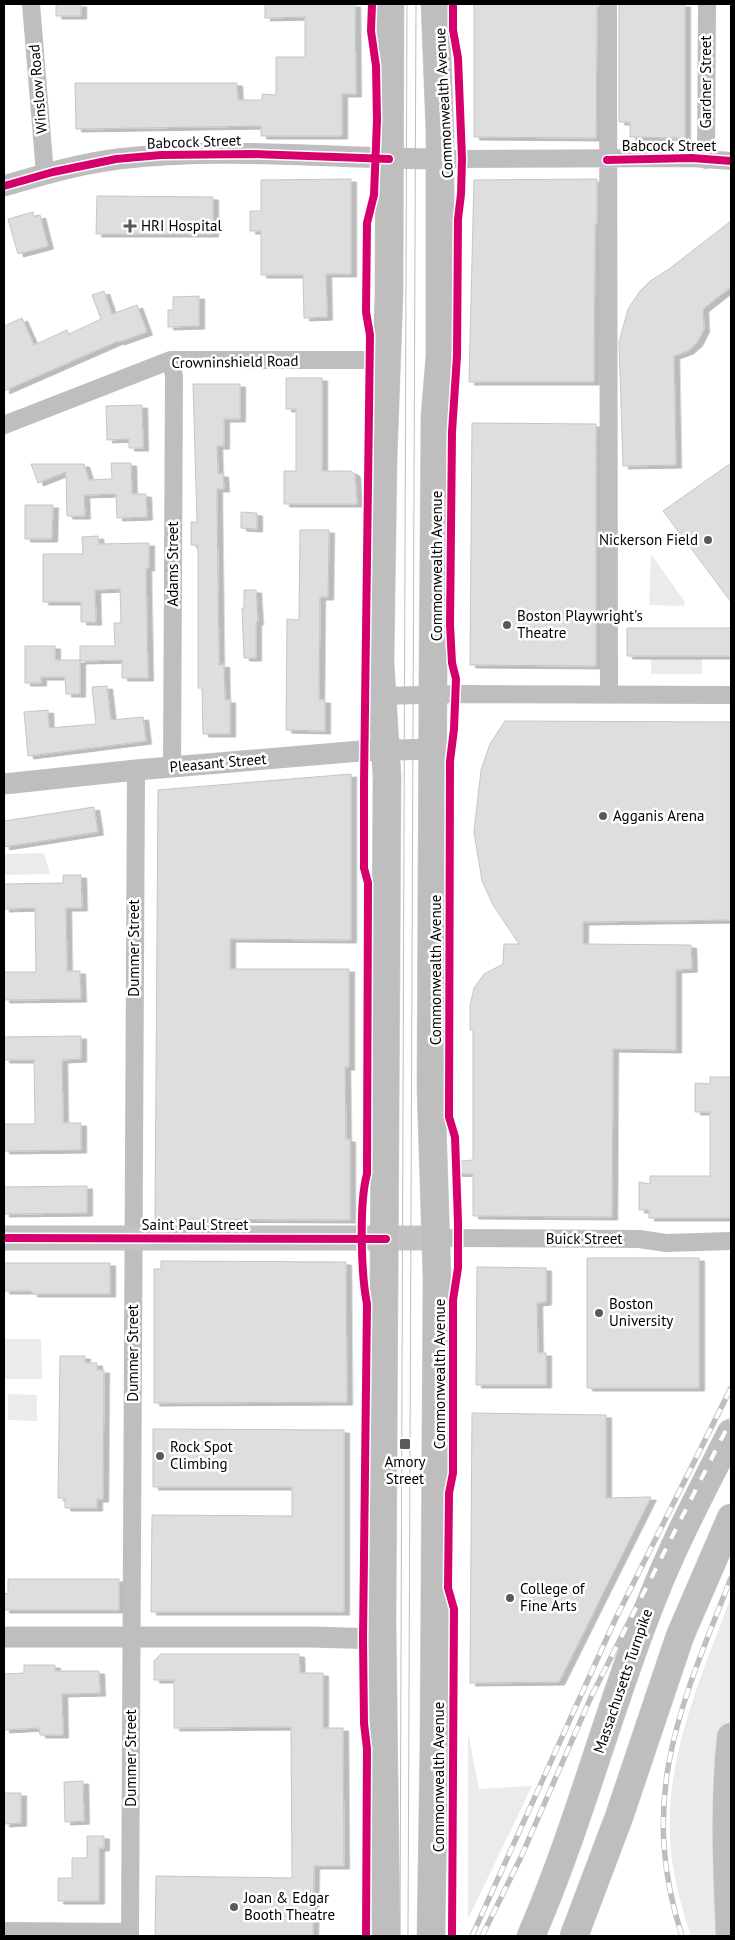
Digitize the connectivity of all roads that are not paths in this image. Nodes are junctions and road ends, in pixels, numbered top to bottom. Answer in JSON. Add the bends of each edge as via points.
{"nodes":[{"id":1,"x":31,"y":4,"type":"edge"},
{"id":2,"x":390,"y":4,"type":"edge"},
{"id":3,"x":435,"y":4,"type":"edge"},
{"id":4,"x":608,"y":4,"type":"edge"},
{"id":5,"x":707,"y":4,"type":"edge"},
{"id":6,"x":389,"y":159,"type":"junction"},
{"id":7,"x":440,"y":159,"type":"junction"},
{"id":8,"x":607,"y":160,"type":"junction"},
{"id":9,"x":706,"y":160,"type":"junction"},
{"id":10,"x":731,"y":160,"type":"edge"},
{"id":11,"x":45,"y":174,"type":"junction"},
{"id":12,"x":4,"y":186,"type":"edge"},
{"id":13,"x":171,"y":360,"type":"junction"},
{"id":14,"x":387,"y":360,"type":"junction"},
{"id":15,"x":4,"y":425,"type":"edge"},
{"id":16,"x":731,"y":695,"type":"edge"},
{"id":17,"x":382,"y":696,"type":"junction"},
{"id":18,"x":433,"y":696,"type":"junction"},
{"id":19,"x":609,"y":696,"type":"junction"},
{"id":20,"x":433,"y":749,"type":"junction"},
{"id":21,"x":386,"y":750,"type":"junction"},
{"id":22,"x":172,"y":767,"type":"junction"},
{"id":23,"x":136,"y":770,"type":"junction"},
{"id":24,"x":4,"y":784,"type":"edge"},
{"id":25,"x":4,"y":1238,"type":"edge"},
{"id":26,"x":133,"y":1238,"type":"junction"},
{"id":27,"x":436,"y":1238,"type":"junction"},
{"id":28,"x":386,"y":1239,"type":"junction"},
{"id":29,"x":731,"y":1241,"type":"edge"},
{"id":30,"x":731,"y":1433,"type":"edge"},
{"id":31,"x":731,"y":1518,"type":"edge"},
{"id":32,"x":4,"y":1637,"type":"edge"},
{"id":33,"x":132,"y":1637,"type":"junction"},
{"id":34,"x":382,"y":1639,"type":"junction"},
{"id":35,"x":731,"y":1737,"type":"edge"},
{"id":36,"x":4,"y":1931,"type":"edge"},
{"id":37,"x":130,"y":1934,"type":"edge"},
{"id":38,"x":386,"y":1936,"type":"edge"},
{"id":39,"x":431,"y":1936,"type":"edge"},
{"id":40,"x":531,"y":1936,"type":"edge"},
{"id":41,"x":574,"y":1936,"type":"edge"},
{"id":42,"x":730,"y":1936,"type":"edge"}],
"edges":[{"from":1,"to":11,"type":"street","name":"Winslow Road"},
{"from":2,"to":6,"type":"main road"},
{"from":3,"to":7,"type":"main road","name":"Commonwealth Avenue"},
{"from":4,"to":8,"type":"street"},
{"from":5,"to":9,"type":"street","name":"Gardner Street"},
{"from":6,"to":7,"type":"street","name":"Babcock Street"},
{"from":6,"to":11,"type":"street","name":"Babcock Street","via":[[252,154],[161,155]]},
{"from":6,"to":14,"type":"main road"},
{"from":7,"to":8,"type":"street","name":"Babcock Street"},
{"from":7,"to":18,"type":"main road","name":"Commonwealth Avenue","via":[[440,356],[435,416]]},
{"from":8,"to":9,"type":"street","name":"Babcock Street"},
{"from":8,"to":19,"type":"street"},
{"from":9,"to":10,"type":"street","name":"Babcock Street"},
{"from":11,"to":12,"type":"street","name":"Babcock Street"},
{"from":13,"to":14,"type":"street","name":"Crowninshield Road"},
{"from":13,"to":15,"type":"street","name":"Crowninshield Road"},
{"from":13,"to":22,"type":"street","name":"Adams Street","via":[[174,376]]},
{"from":14,"to":17,"type":"main road","via":[[381,536]]},
{"from":16,"to":19,"type":"street"},
{"from":17,"to":18,"type":"street"},
{"from":17,"to":21,"type":"main road"},
{"from":18,"to":19,"type":"street"},
{"from":18,"to":20,"type":"main road","name":"Commonwealth Avenue"},
{"from":20,"to":21,"type":"street","name":"Pleasant Street"},
{"from":20,"to":27,"type":"main road","name":"Commonwealth Avenue","via":[[431,1088]]},
{"from":21,"to":22,"type":"street","name":"Pleasant Street"},
{"from":21,"to":28,"type":"main road"},
{"from":22,"to":23,"type":"street","name":"Pleasant Street"},
{"from":23,"to":24,"type":"street","name":"Pleasant Street"},
{"from":23,"to":26,"type":"street","name":"Dummer Street"},
{"from":25,"to":26,"type":"main road","name":"Saint Paul Street"},
{"from":26,"to":28,"type":"main road","name":"Saint Paul Street"},
{"from":26,"to":33,"type":"street","name":"Dummer Street"},
{"from":27,"to":28,"type":"main road","name":"Saint Paul Street"},
{"from":27,"to":29,"type":"street","name":"Buick Street","via":[[639,1239],[666,1243]]},
{"from":27,"to":39,"type":"main road","name":"Commonwealth Avenue"},
{"from":28,"to":34,"type":"main road"},
{"from":30,"to":40,"type":"main road","name":"Massachusetts Turnpike","via":[[652,1599],[562,1864]]},
{"from":31,"to":41,"type":"main road","via":[[680,1636],[619,1817]]},
{"from":32,"to":33,"type":"street"},
{"from":33,"to":34,"type":"street"},
{"from":33,"to":37,"type":"street","name":"Dummer Street"},
{"from":34,"to":38,"type":"main road"},
{"from":35,"to":42,"type":"main road","via":[[726,1837]]},
{"from":36,"to":37,"type":"street"}]}
